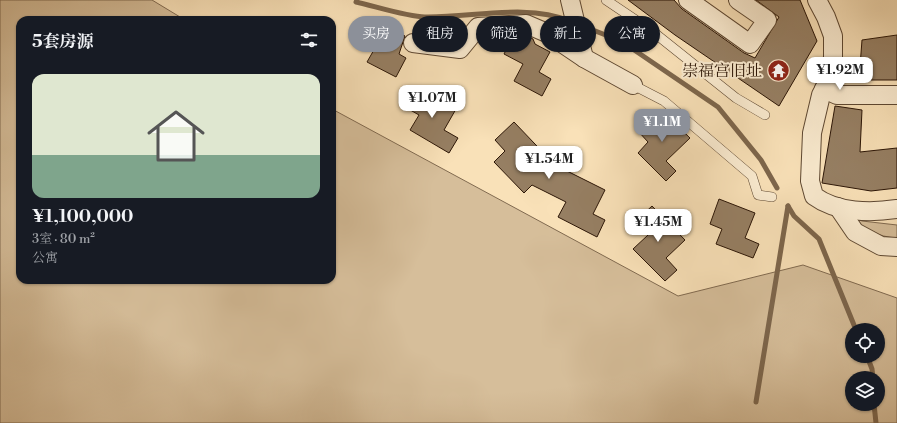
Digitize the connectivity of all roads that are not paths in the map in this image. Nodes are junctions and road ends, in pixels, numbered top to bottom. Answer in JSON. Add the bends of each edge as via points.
{"nodes":[{"id":1,"x":570,"y":0,"type":"edge"},
{"id":2,"x":606,"y":0,"type":"edge"},
{"id":3,"x":688,"y":0,"type":"edge"},
{"id":4,"x":738,"y":0,"type":"edge"},
{"id":5,"x":817,"y":0,"type":"edge"},
{"id":6,"x":468,"y":39,"type":"edge"},
{"id":7,"x":584,"y":57,"type":"junction"},
{"id":8,"x":633,"y":85,"type":"joint"},
{"id":9,"x":824,"y":89,"type":"junction"},
{"id":10,"x":897,"y":95,"type":"edge"},
{"id":11,"x":765,"y":115,"type":"dead end"},
{"id":12,"x":772,"y":197,"type":"dead end"},
{"id":13,"x":838,"y":207,"type":"junction"},
{"id":14,"x":897,"y":209,"type":"edge"},
{"id":15,"x":897,"y":247,"type":"edge"}],
"edges":[{"from":1,"to":7,"type":"street"},
{"from":2,"to":11,"type":"lane","via":[[652,31],[736,98]]},
{"from":3,"to":4,"type":"street","via":[[750,44],[767,20]]},
{"from":5,"to":9,"type":"street","via":[[833,36],[830,78]]},
{"from":6,"to":7,"type":"street","via":[[478,27],[526,24],[547,33]]},
{"from":7,"to":8,"type":"street"},
{"from":8,"to":12,"type":"lane","via":[[664,101],[752,176],[758,195]]},
{"from":9,"to":10,"type":"street","via":[[837,95]]},
{"from":9,"to":13,"type":"street","via":[[812,133],[810,181],[814,196],[828,205]]},
{"from":13,"to":14,"type":"street","via":[[874,212]]},
{"from":13,"to":15,"type":"street","via":[[855,232],[881,246]]}]}
